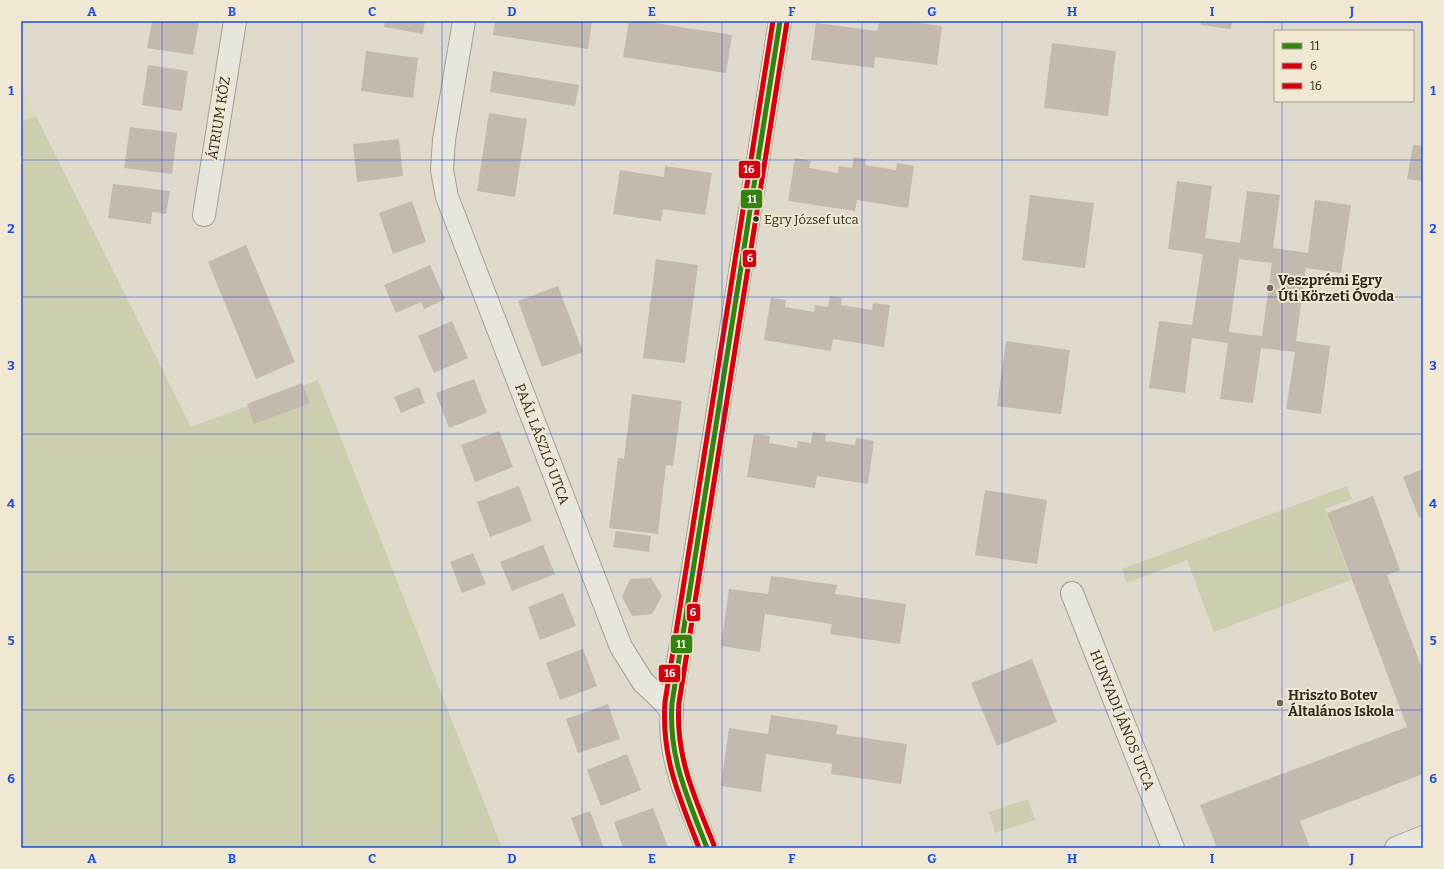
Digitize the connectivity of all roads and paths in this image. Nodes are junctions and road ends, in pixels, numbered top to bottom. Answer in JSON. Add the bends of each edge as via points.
{"nodes":[{"id":1,"x":235,"y":21,"type":"edge"},
{"id":2,"x":464,"y":21,"type":"edge"},
{"id":3,"x":780,"y":21,"type":"edge"},
{"id":4,"x":204,"y":215,"type":"dead end"},
{"id":5,"x":1072,"y":593,"type":"dead end"},
{"id":6,"x":671,"y":710,"type":"junction"},
{"id":7,"x":1423,"y":837,"type":"edge"},
{"id":8,"x":707,"y":848,"type":"edge"},
{"id":9,"x":1173,"y":848,"type":"edge"},
{"id":10,"x":1396,"y":848,"type":"edge"}],
"edges":[{"from":1,"to":4,"type":"street","name":"ÁTRIUM KÖZ"},
{"from":2,"to":6,"type":"street","name":"PAÁL LÁSZLÓ UTCA","via":[[444,140],[442,170],[447,197],[621,647],[643,682]]},
{"from":3,"to":6,"type":"street"},
{"from":5,"to":9,"type":"street","name":"HUNYADI JÁNOS UTCA"},
{"from":6,"to":8,"type":"street","via":[[672,740],[680,775]]},
{"from":7,"to":10,"type":"street"}]}
